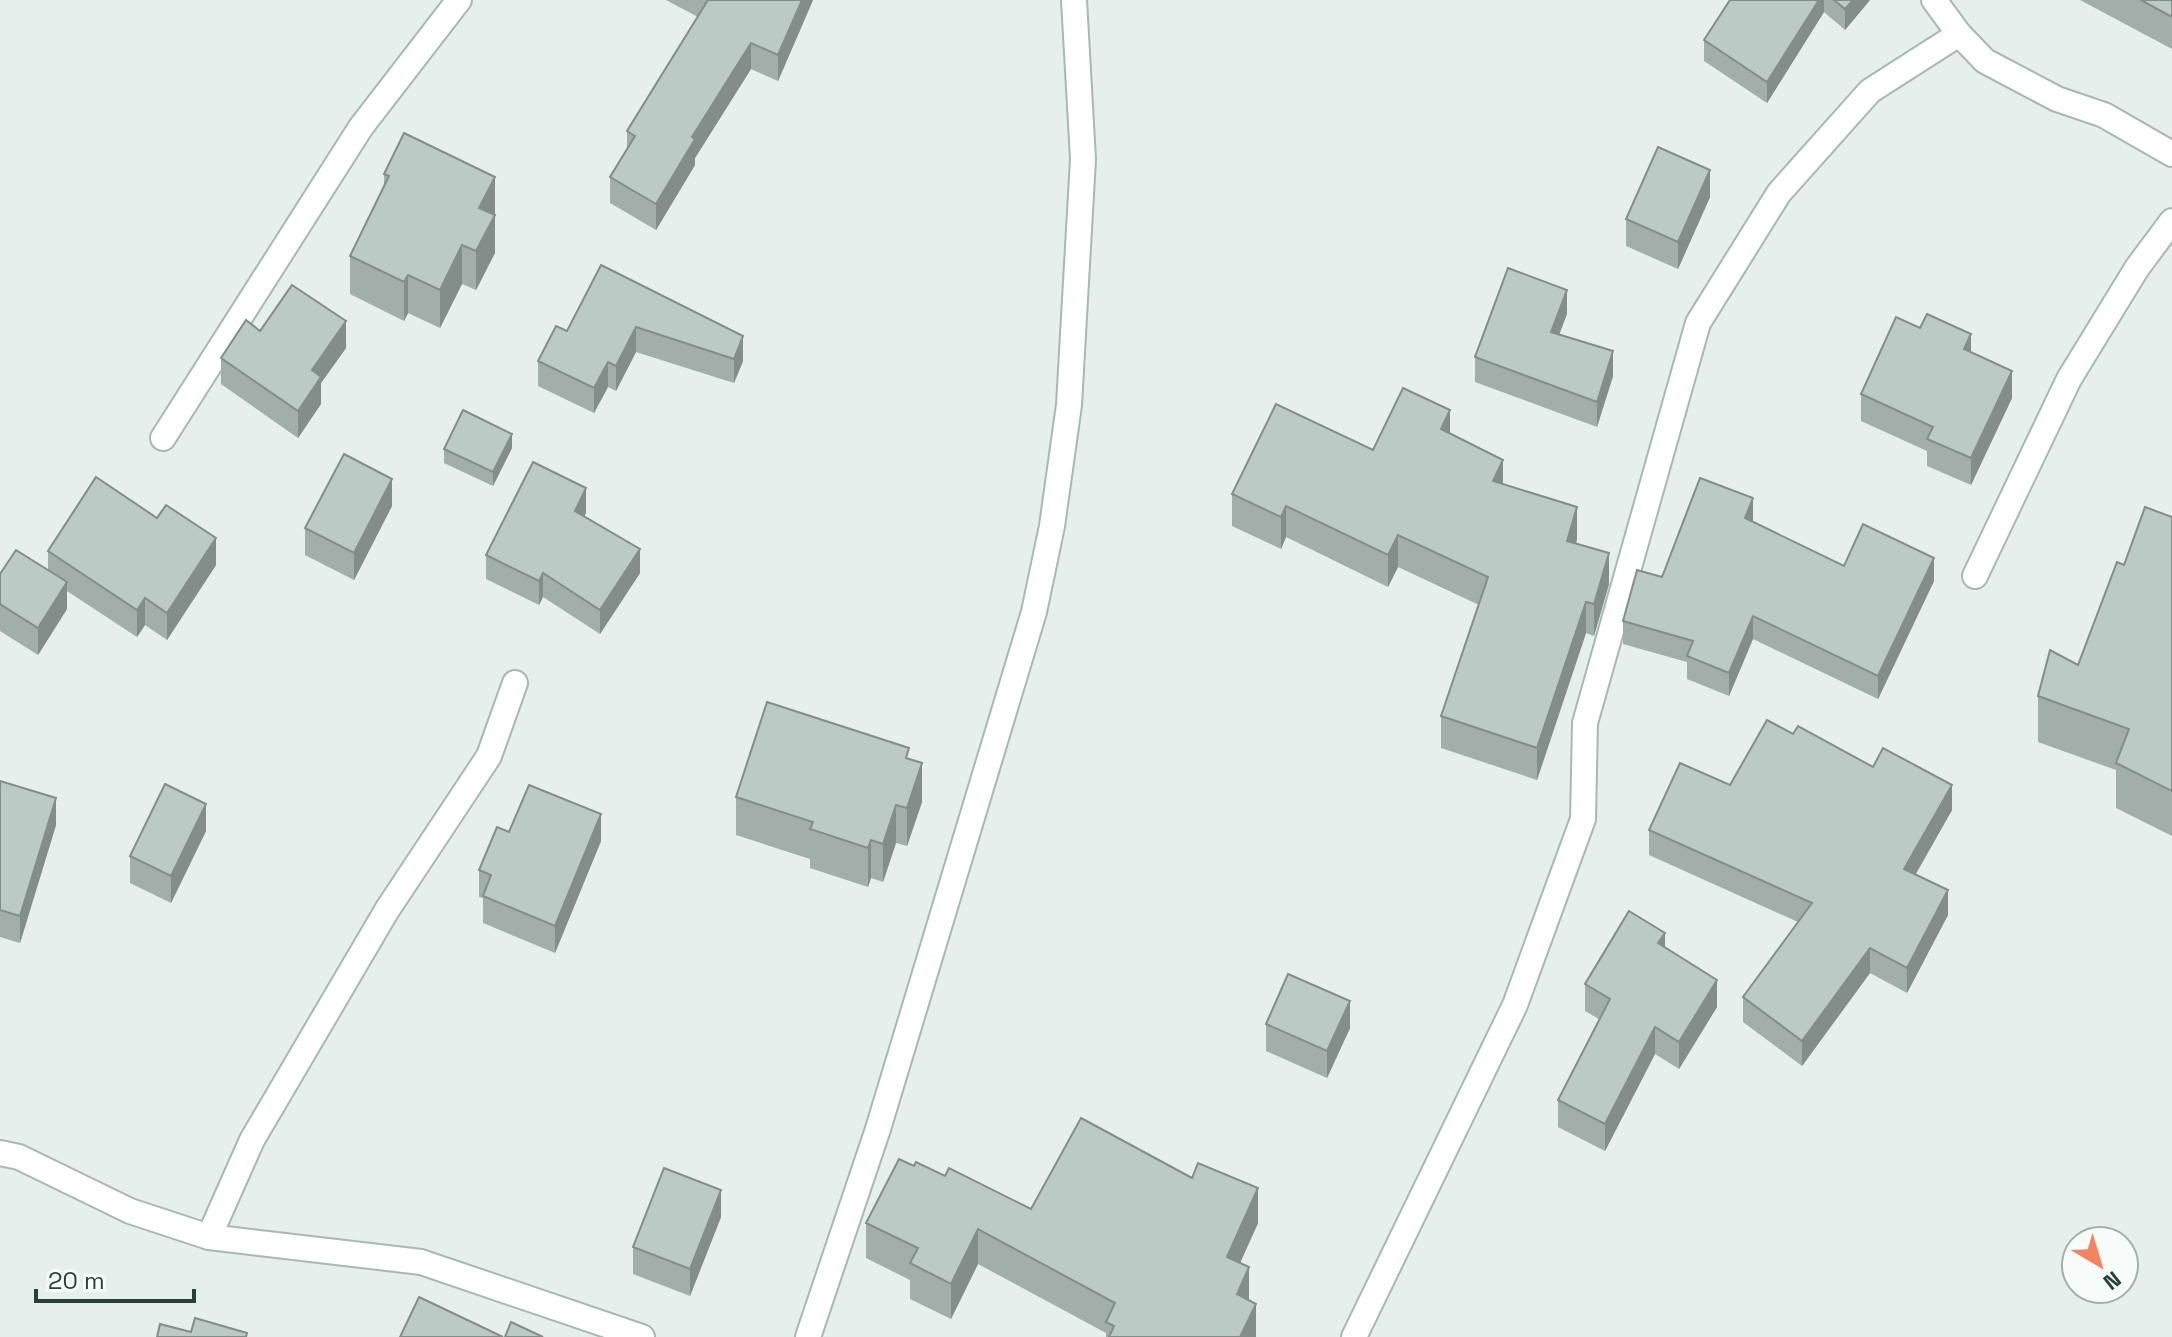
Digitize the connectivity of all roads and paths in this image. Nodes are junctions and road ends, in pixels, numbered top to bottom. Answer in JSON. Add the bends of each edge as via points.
{"nodes":[{"id":1,"x":459,"y":0,"type":"edge"},
{"id":2,"x":1074,"y":0,"type":"edge"},
{"id":3,"x":1934,"y":0,"type":"edge"},
{"id":4,"x":1959,"y":34,"type":"junction"},
{"id":5,"x":2172,"y":154,"type":"edge"},
{"id":6,"x":2172,"y":221,"type":"edge"},
{"id":7,"x":163,"y":438,"type":"dead end"},
{"id":8,"x":1975,"y":576,"type":"dead end"},
{"id":9,"x":515,"y":683,"type":"dead end"},
{"id":10,"x":0,"y":1153,"type":"edge"},
{"id":11,"x":209,"y":1237,"type":"junction"},
{"id":12,"x":642,"y":1337,"type":"edge"},
{"id":13,"x":808,"y":1337,"type":"edge"},
{"id":14,"x":1354,"y":1337,"type":"edge"}],
"edges":[{"from":1,"to":7,"type":"street","via":[[361,127]]},
{"from":2,"to":13,"type":"street","via":[[1083,159],[1069,405],[1052,526],[1034,612],[896,1070]]},
{"from":3,"to":4,"type":"street"},
{"from":4,"to":5,"type":"street","via":[[1985,61],[2057,99],[2104,115]]},
{"from":4,"to":14,"type":"street","via":[[1870,91],[1779,193],[1698,323],[1585,723],[1583,819],[1515,1005]]},
{"from":6,"to":8,"type":"street","via":[[2069,379]]},
{"from":9,"to":11,"type":"street","via":[[489,756],[387,910],[260,1127]]},
{"from":10,"to":11,"type":"street","via":[[19,1157],[130,1211]]},
{"from":11,"to":12,"type":"street","via":[[421,1262]]}]}
